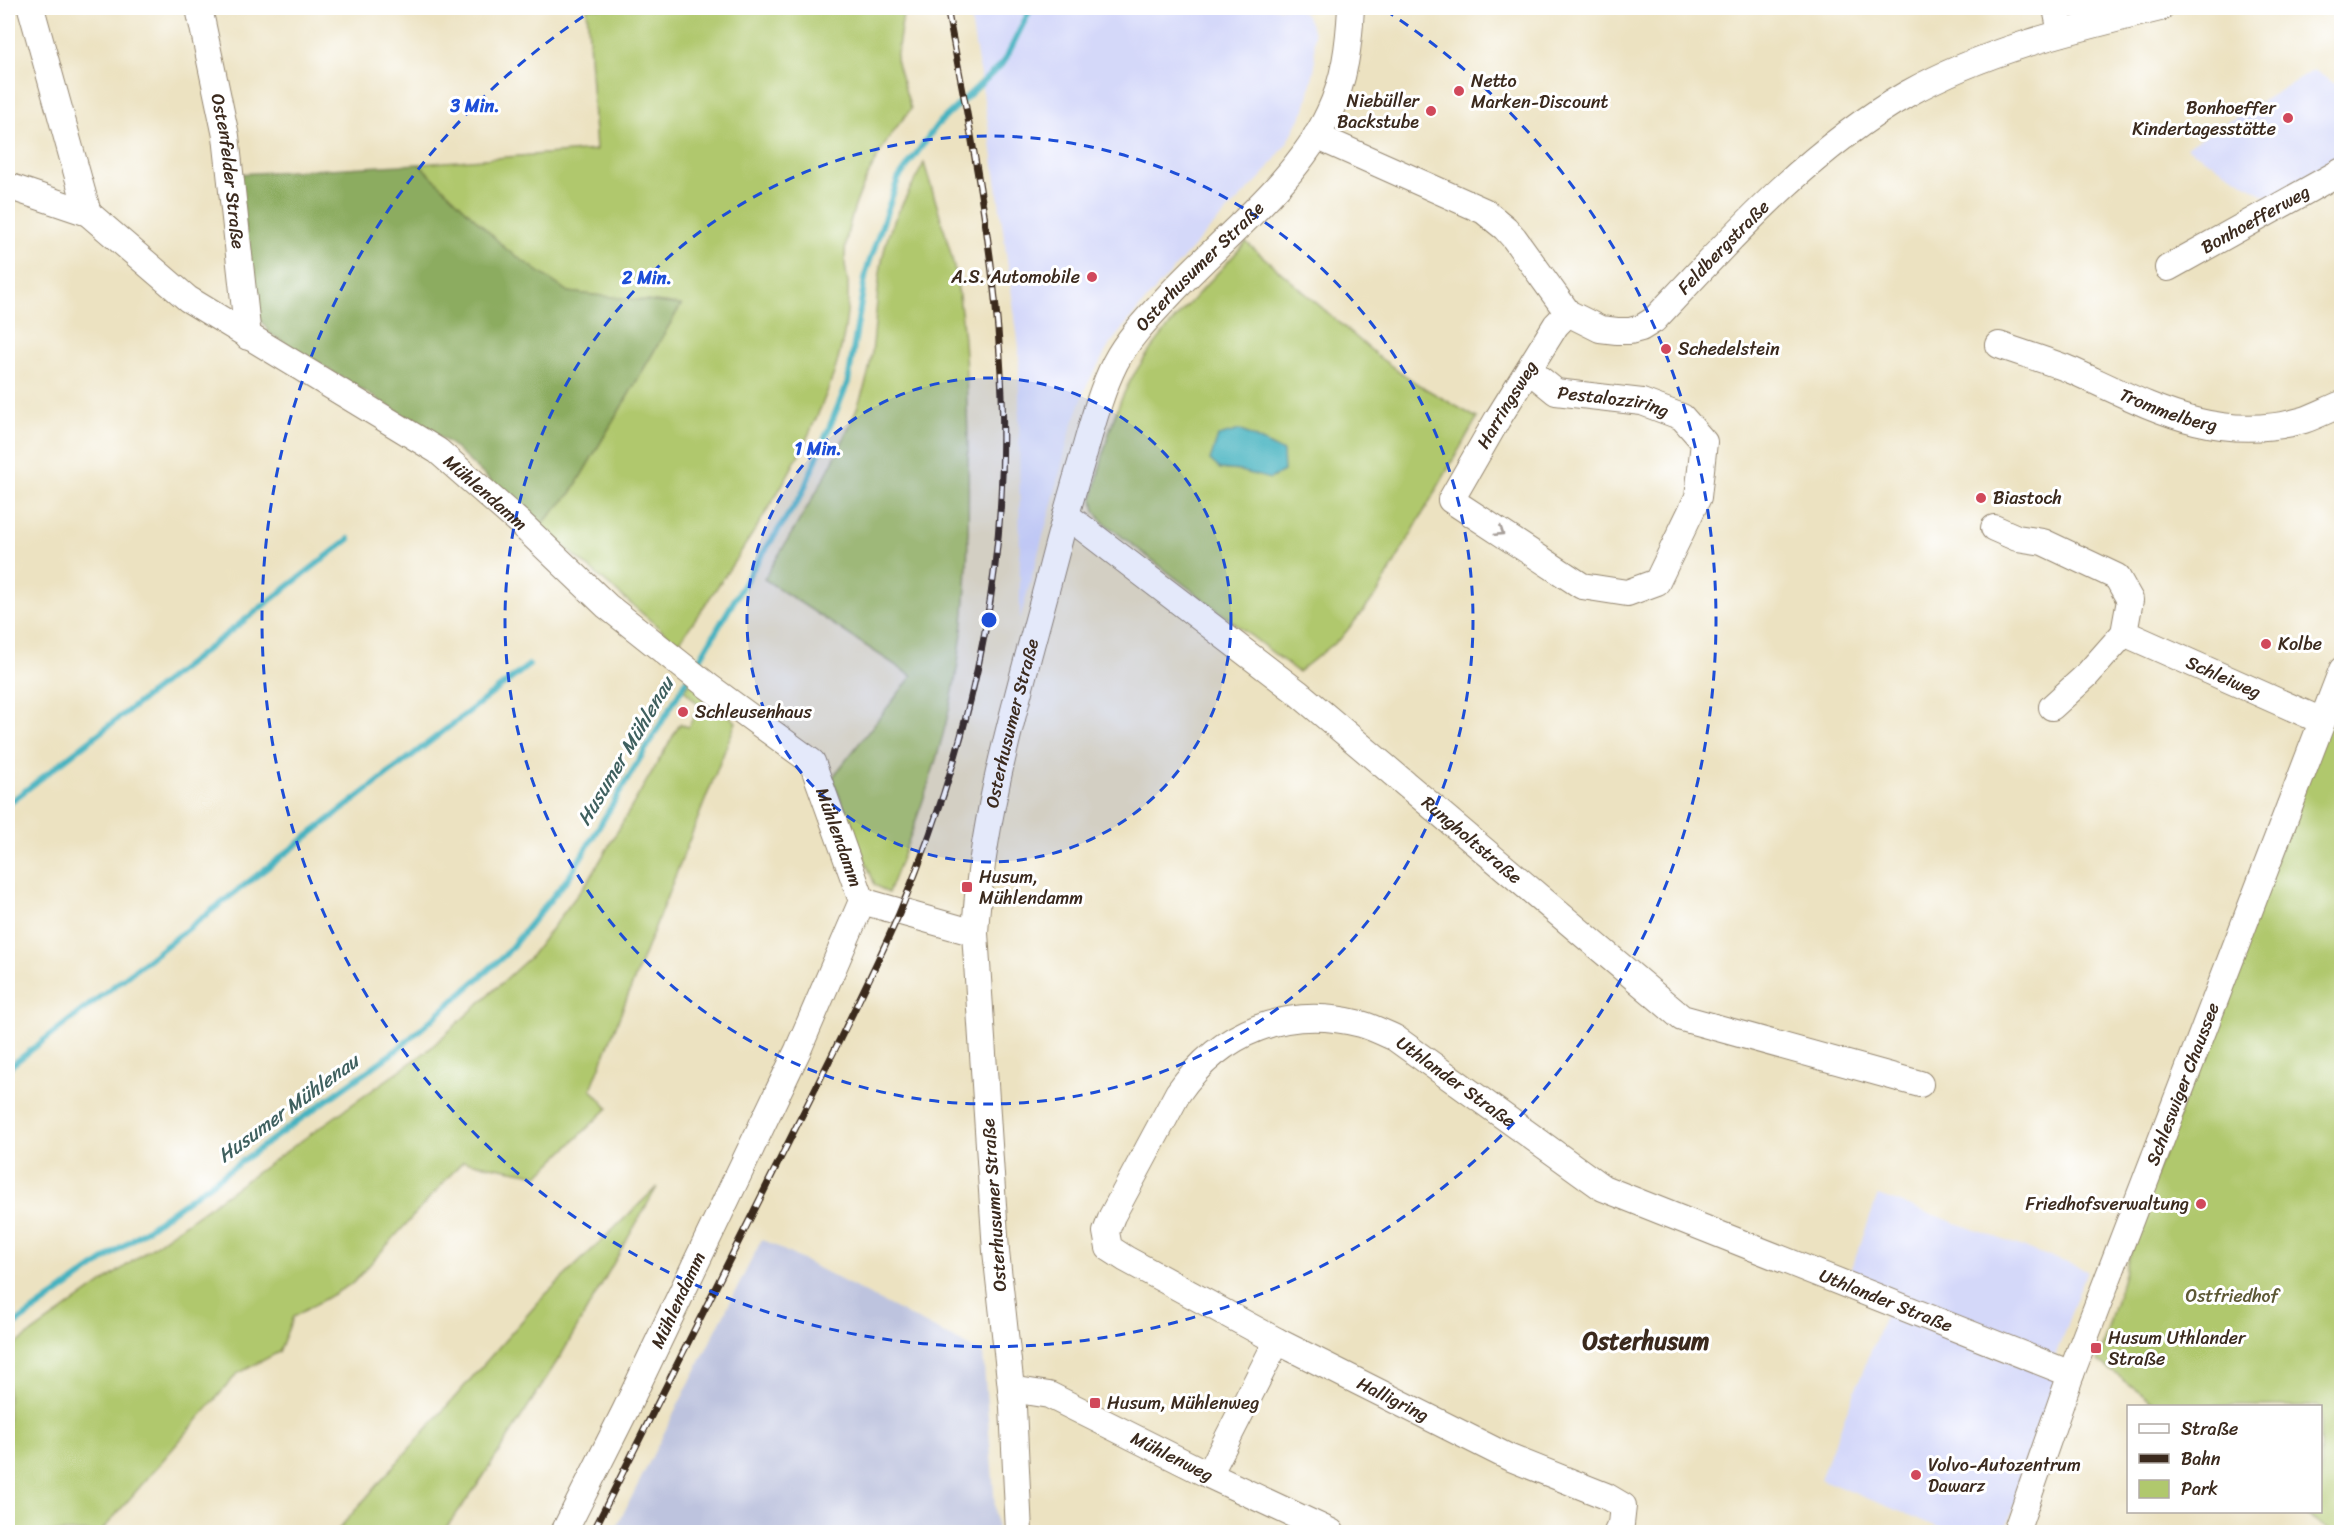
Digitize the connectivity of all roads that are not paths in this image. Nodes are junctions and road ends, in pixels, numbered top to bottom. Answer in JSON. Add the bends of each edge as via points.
{"nodes":[{"id":1,"x":31,"y":8,"type":"edge"},
{"id":2,"x":199,"y":8,"type":"edge"},
{"id":3,"x":1351,"y":8,"type":"edge"},
{"id":4,"x":2056,"y":8,"type":"edge"},
{"id":5,"x":2160,"y":8,"type":"edge"},
{"id":6,"x":2061,"y":33,"type":"junction"},
{"id":7,"x":1316,"y":136,"type":"junction"},
{"id":8,"x":2342,"y":171,"type":"edge"},
{"id":9,"x":8,"y":186,"type":"edge"},
{"id":10,"x":88,"y":213,"type":"junction"},
{"id":11,"x":2168,"y":267,"type":"dead end"},
{"id":12,"x":1568,"y":313,"type":"junction"},
{"id":13,"x":248,"y":337,"type":"junction"},
{"id":14,"x":2000,"y":345,"type":"dead end"},
{"id":15,"x":1529,"y":370,"type":"junction"},
{"id":16,"x":2342,"y":404,"type":"edge"},
{"id":17,"x":1451,"y":500,"type":"joint"},
{"id":18,"x":1066,"y":515,"type":"junction"},
{"id":19,"x":1994,"y":528,"type":"dead end"},
{"id":20,"x":2124,"y":633,"type":"junction"},
{"id":21,"x":2342,"y":670,"type":"edge"},
{"id":22,"x":2052,"y":707,"type":"dead end"},
{"id":23,"x":2322,"y":721,"type":"junction"},
{"id":24,"x":862,"y":901,"type":"junction"},
{"id":25,"x":975,"y":933,"type":"junction"},
{"id":26,"x":1920,"y":1084,"type":"dead end"},
{"id":27,"x":1277,"y":1341,"type":"junction"},
{"id":28,"x":2071,"y":1374,"type":"junction"},
{"id":29,"x":1011,"y":1389,"type":"junction"},
{"id":30,"x":1209,"y":1475,"type":"junction"},
{"id":31,"x":564,"y":1533,"type":"edge"},
{"id":32,"x":1019,"y":1533,"type":"edge"},
{"id":33,"x":1331,"y":1533,"type":"edge"},
{"id":34,"x":1617,"y":1533,"type":"edge"},
{"id":35,"x":2016,"y":1533,"type":"edge"}],
"edges":[{"from":1,"to":10,"type":"street"},
{"from":2,"to":13,"type":"street","name":"Ostenfelder Straße","via":[[226,136]]},
{"from":3,"to":7,"type":"street","name":"Osterhusumer Straße","via":[[1343,75]]},
{"from":4,"to":6,"type":"street"},
{"from":5,"to":6,"type":"street","name":"Feldbergstraße"},
{"from":6,"to":12,"type":"street","name":"Feldbergstraße","via":[[1950,73],[1877,112],[1774,196],[1654,320],[1641,328],[1630,332],[1600,329]]},
{"from":7,"to":12,"type":"street","name":"Feldbergstraße","via":[[1484,211],[1514,238]]},
{"from":7,"to":18,"type":"street","name":"Osterhusumer Straße","via":[[1303,157],[1265,199],[1127,344],[1099,403]]},
{"from":8,"to":11,"type":"street","name":"Bonhoefferweg"},
{"from":9,"to":10,"type":"street","name":"Mühlendamm"},
{"from":10,"to":13,"type":"street","name":"Mühlendamm","via":[[188,299]]},
{"from":12,"to":15,"type":"street","name":"Harringsweg","via":[[1556,325]]},
{"from":13,"to":24,"type":"street","name":"Mühlendamm","via":[[438,451],[607,606],[812,762]]},
{"from":14,"to":16,"type":"street","name":"Trommelberg","via":[[2070,370],[2156,410],[2195,422],[2239,428],[2278,425]]},
{"from":15,"to":17,"type":"street","name":"Harringsweg"},
{"from":17,"to":15,"type":"street","name":"Pestalozziring","one_way":true,"via":[[1582,586],[1627,593],[1657,582],[1698,497],[1704,442],[1682,417],[1642,402],[1556,392]]},
{"from":18,"to":25,"type":"street","name":"Osterhusumer Straße","via":[[992,801]]},
{"from":18,"to":26,"type":"street","name":"Rungholtstraße","via":[[1297,692],[1682,1018]]},
{"from":19,"to":20,"type":"street","via":[[2017,538],[2043,542],[2117,577],[2130,600]]},
{"from":20,"to":22,"type":"street","via":[[2088,675]]},
{"from":20,"to":23,"type":"street","name":"Schleiweg"},
{"from":21,"to":23,"type":"street","name":"Schleswiger Chaussee"},
{"from":23,"to":28,"type":"street","name":"Schleswiger Chaussee"},
{"from":24,"to":25,"type":"street","name":"Mühlendamm"},
{"from":24,"to":31,"type":"street","name":"Mühlendamm","via":[[793,1060]]},
{"from":25,"to":29,"type":"street","name":"Osterhusumer Straße","via":[[996,1251]]},
{"from":27,"to":28,"type":"street","name":"Uthlander Straße","via":[[1109,1248],[1106,1232],[1190,1075],[1214,1053],[1262,1025],[1296,1018],[1328,1019],[1362,1024],[1395,1038],[1603,1188]]},
{"from":27,"to":30,"type":"street"},
{"from":27,"to":34,"type":"street","name":"Halligring","via":[[1508,1457],[1606,1496],[1623,1506]]},
{"from":28,"to":35,"type":"street","name":"Schleswiger Chaussee"},
{"from":29,"to":30,"type":"street","name":"Mühlenweg","via":[[1049,1395]]},
{"from":29,"to":32,"type":"street","name":"Osterhusumer Straße"},
{"from":30,"to":33,"type":"street","name":"Mühlenweg"}]}
